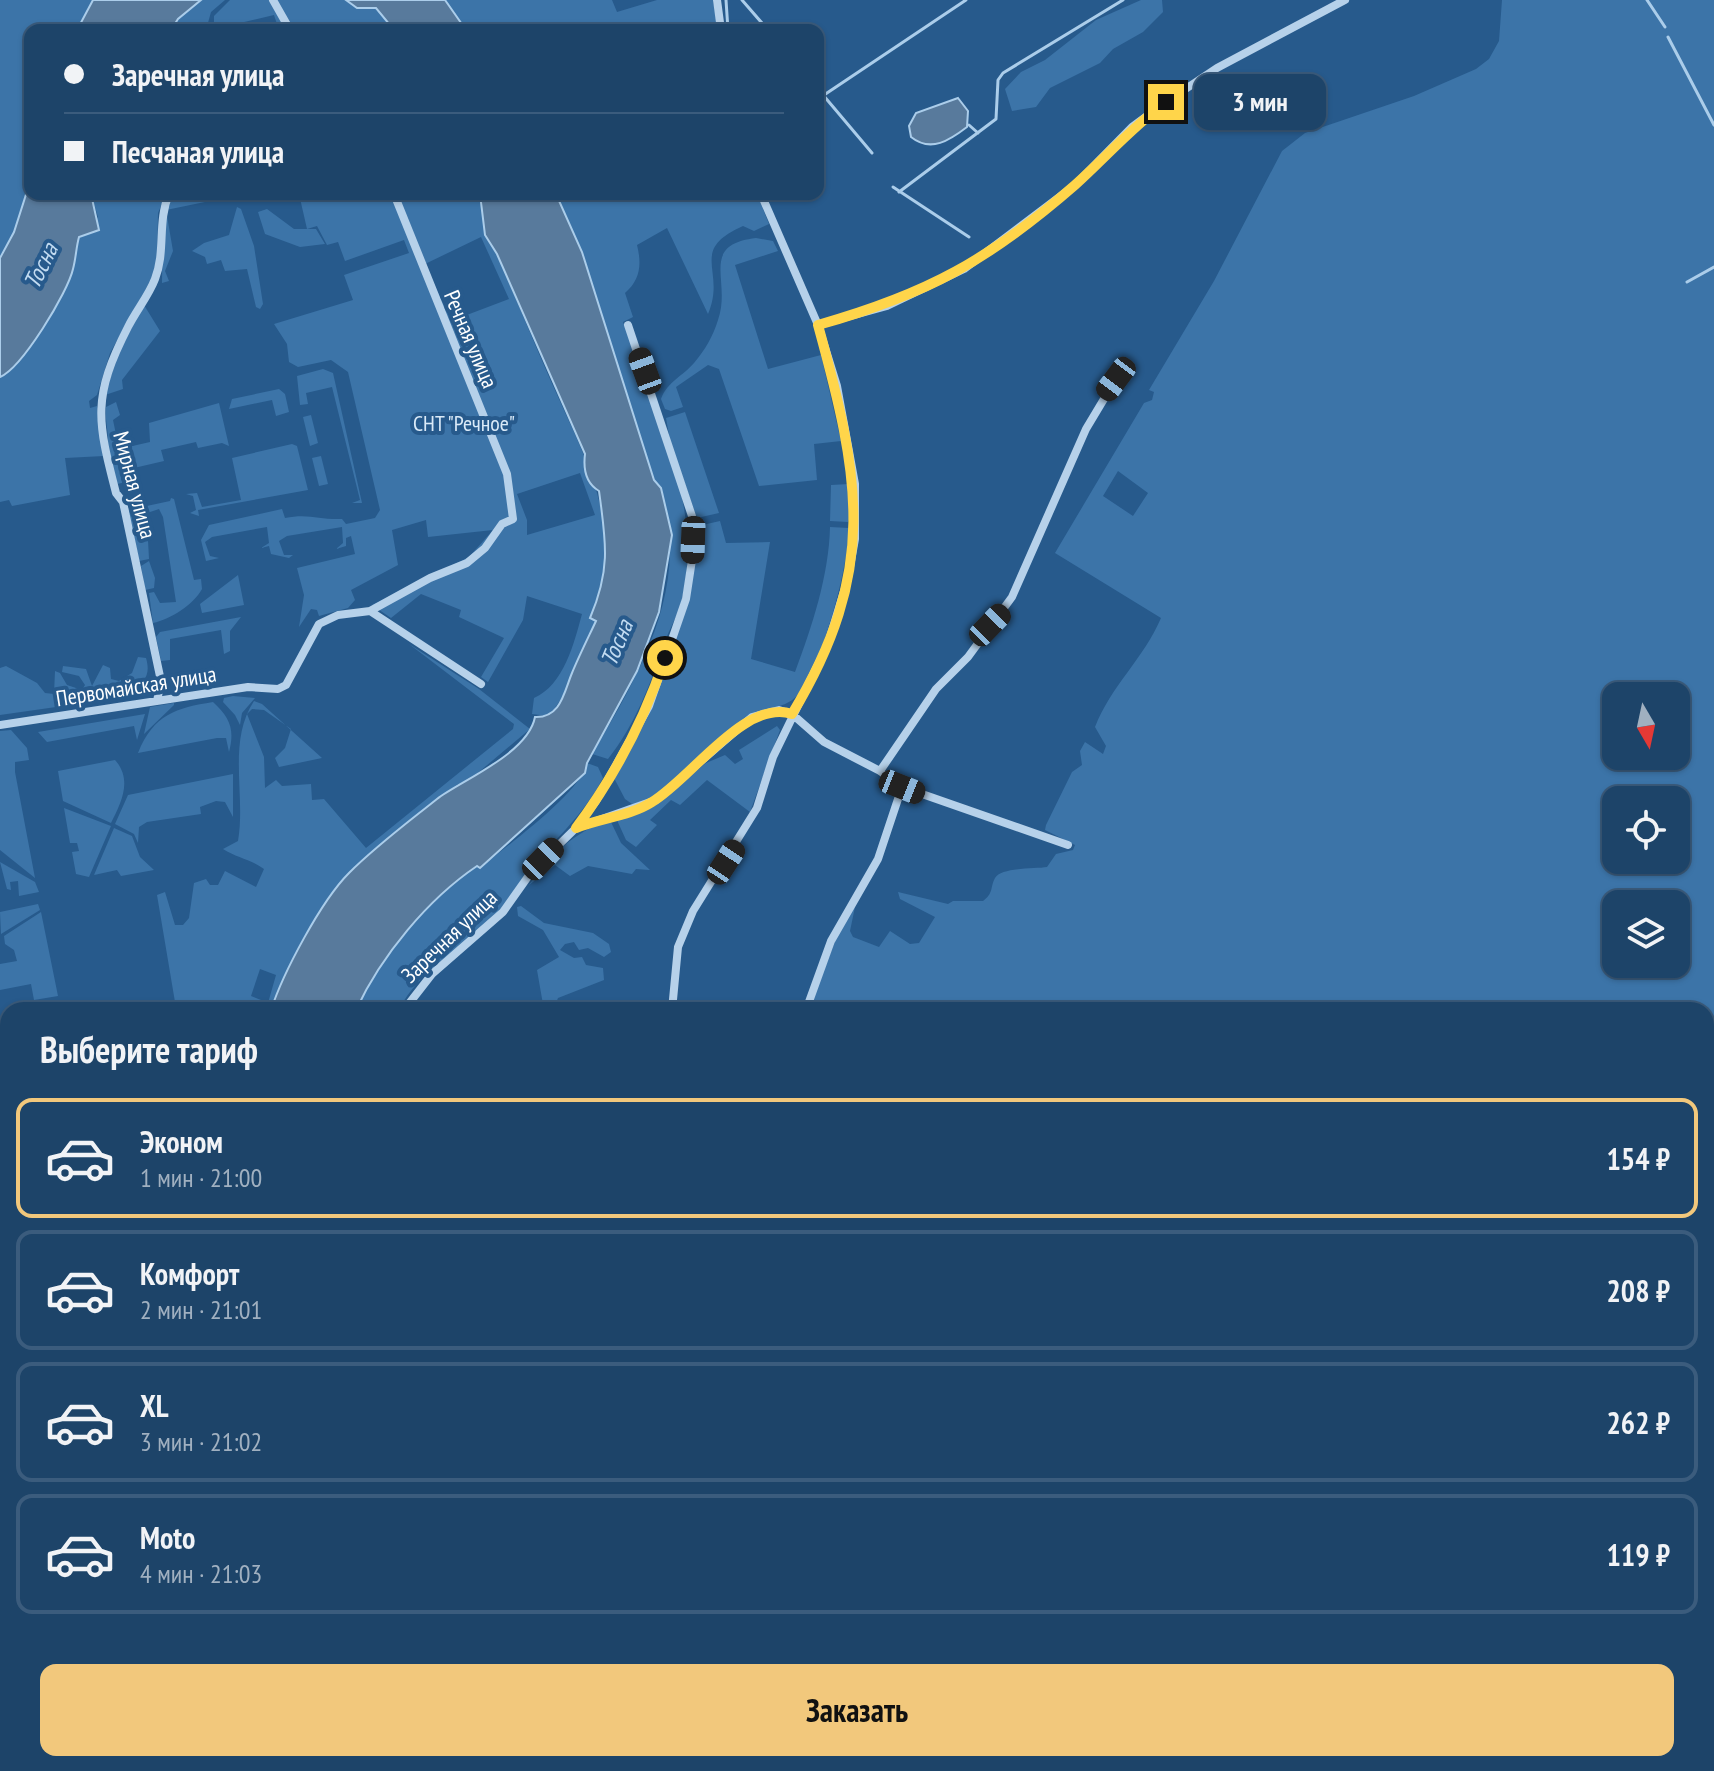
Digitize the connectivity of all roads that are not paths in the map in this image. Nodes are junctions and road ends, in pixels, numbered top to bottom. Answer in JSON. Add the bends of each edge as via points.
{"nodes":[{"id":1,"x":273,"y":0,"type":"edge"},
{"id":2,"x":717,"y":0,"type":"edge"},
{"id":3,"x":1345,"y":0,"type":"edge"},
{"id":4,"x":287,"y":24,"type":"edge"},
{"id":5,"x":720,"y":24,"type":"edge"},
{"id":6,"x":166,"y":200,"type":"edge"},
{"id":7,"x":396,"y":200,"type":"edge"},
{"id":8,"x":764,"y":200,"type":"edge"},
{"id":9,"x":628,"y":325,"type":"dead end"},
{"id":10,"x":818,"y":325,"type":"junction"},
{"id":11,"x":1116,"y":379,"type":"dead end"},
{"id":12,"x":370,"y":611,"type":"junction"},
{"id":13,"x":481,"y":684,"type":"dead end"},
{"id":14,"x":157,"y":701,"type":"junction"},
{"id":15,"x":792,"y":714,"type":"junction"},
{"id":16,"x":0,"y":725,"type":"edge"},
{"id":17,"x":880,"y":771,"type":"junction"},
{"id":18,"x":902,"y":787,"type":"junction"},
{"id":19,"x":576,"y":828,"type":"junction"},
{"id":20,"x":1068,"y":845,"type":"dead end"},
{"id":21,"x":410,"y":1002,"type":"edge"},
{"id":22,"x":673,"y":1002,"type":"edge"},
{"id":23,"x":807,"y":1002,"type":"edge"}],
"edges":[{"from":1,"to":4,"type":"street"},
{"from":2,"to":5,"type":"street"},
{"from":3,"to":10,"type":"street","via":[[1217,68],[1155,110],[1074,186],[964,269],[887,306]]},
{"from":6,"to":14,"type":"street","name":"Мирная улица","via":[[160,265],[113,357],[99,413],[161,681]]},
{"from":7,"to":12,"type":"street","name":"Речная улица","via":[[507,474],[513,519],[502,524],[475,559]]},
{"from":8,"to":10,"type":"street"},
{"from":9,"to":19,"type":"street","name":"Заречная улица","via":[[692,516],[690,580],[649,706]]},
{"from":10,"to":15,"type":"street","via":[[846,424],[855,484],[855,539],[828,644]]},
{"from":11,"to":17,"type":"street","via":[[1086,429],[1012,597],[968,657],[936,689]]},
{"from":12,"to":13,"type":"street"},
{"from":12,"to":14,"type":"street","name":"Первомайская улица","via":[[338,615],[319,624],[292,679],[278,689],[248,687]]},
{"from":14,"to":16,"type":"street","name":"Первомайская улица"},
{"from":15,"to":17,"type":"street","via":[[824,742]]},
{"from":15,"to":19,"type":"street","via":[[779,710],[752,717],[656,800]]},
{"from":15,"to":22,"type":"street","via":[[757,808],[693,911],[678,947]]},
{"from":17,"to":18,"type":"street"},
{"from":18,"to":20,"type":"street"},
{"from":18,"to":23,"type":"street","via":[[878,859],[831,941]]},
{"from":19,"to":21,"type":"street","name":"Заречная улица","via":[[532,871],[503,912],[432,974]]}]}
